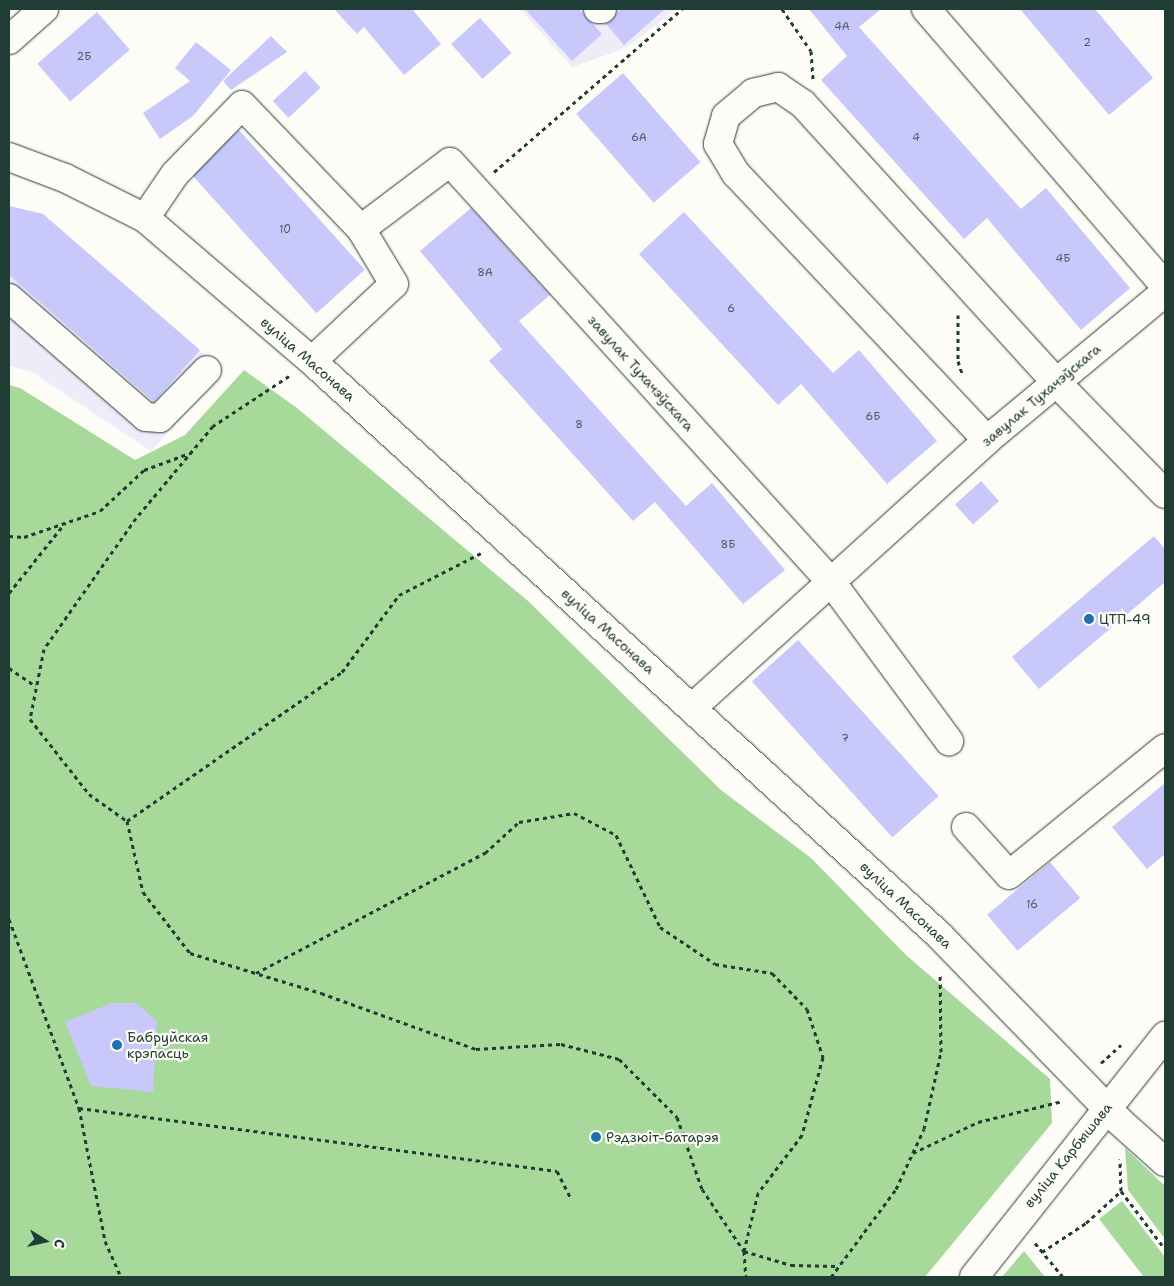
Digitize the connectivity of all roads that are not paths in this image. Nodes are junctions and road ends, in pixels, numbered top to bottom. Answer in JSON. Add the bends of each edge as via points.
{"nodes":[{"id":1,"x":44,"y":9,"type":"edge"},
{"id":2,"x":598,"y":9,"type":"edge"},
{"id":3,"x":602,"y":9,"type":"edge"},
{"id":4,"x":926,"y":9,"type":"edge"},
{"id":5,"x":9,"y":40,"type":"edge"},
{"id":6,"x":9,"y":156,"type":"edge"},
{"id":7,"x":145,"y":218,"type":"junction"},
{"id":8,"x":361,"y":229,"type":"junction"},
{"id":9,"x":1165,"y":286,"type":"edge"},
{"id":10,"x":1165,"y":292,"type":"edge"},
{"id":11,"x":9,"y":298,"type":"edge"},
{"id":12,"x":312,"y":361,"type":"junction"},
{"id":13,"x":207,"y":370,"type":"dead end"},
{"id":14,"x":1056,"y":382,"type":"junction"},
{"id":15,"x":987,"y":440,"type":"junction"},
{"id":16,"x":1161,"y":483,"type":"edge"},
{"id":17,"x":832,"y":583,"type":"junction"},
{"id":18,"x":693,"y":708,"type":"junction"},
{"id":19,"x":949,"y":741,"type":"dead end"},
{"id":20,"x":1165,"y":748,"type":"edge"},
{"id":21,"x":966,"y":827,"type":"dead end"},
{"id":22,"x":1165,"y":1036,"type":"edge"},
{"id":23,"x":1113,"y":1112,"type":"junction"},
{"id":24,"x":1165,"y":1162,"type":"edge"},
{"id":25,"x":974,"y":1277,"type":"edge"}],
"edges":[{"from":1,"to":5,"type":"street"},
{"from":2,"to":3,"type":"street"},
{"from":4,"to":9,"type":"street"},
{"from":6,"to":7,"type":"street","name":"вуліца Масонава","via":[[65,178]]},
{"from":7,"to":8,"type":"street","via":[[175,174],[242,105]]},
{"from":7,"to":12,"type":"street","name":"вуліца Масонава"},
{"from":8,"to":12,"type":"street","via":[[394,284]]},
{"from":8,"to":17,"type":"street","name":"завулак Тухачэўскага","via":[[450,162]]},
{"from":10,"to":14,"type":"street","name":"завулак Тухачэўскага"},
{"from":11,"to":13,"type":"street","via":[[146,417],[160,418]]},
{"from":12,"to":18,"type":"street","name":"вуліца Масонава"},
{"from":14,"to":15,"type":"street","name":"завулак Тухачэўскага"},
{"from":14,"to":15,"type":"street","via":[[803,104],[778,87],[754,92],[726,116],[718,144],[736,174]]},
{"from":14,"to":16,"type":"street"},
{"from":15,"to":17,"type":"street","name":"завулак Тухачэўскага"},
{"from":17,"to":18,"type":"street","name":"завулак Тухачэўскага"},
{"from":17,"to":19,"type":"street"},
{"from":18,"to":23,"type":"street","name":"вуліца Масонава","via":[[939,935]]},
{"from":20,"to":21,"type":"street","via":[[1009,875]]},
{"from":22,"to":23,"type":"street","name":"вуліца Карбышава"},
{"from":23,"to":24,"type":"street","name":"вуліца Масонава"},
{"from":23,"to":25,"type":"street","name":"вуліца Карбышава"}]}
